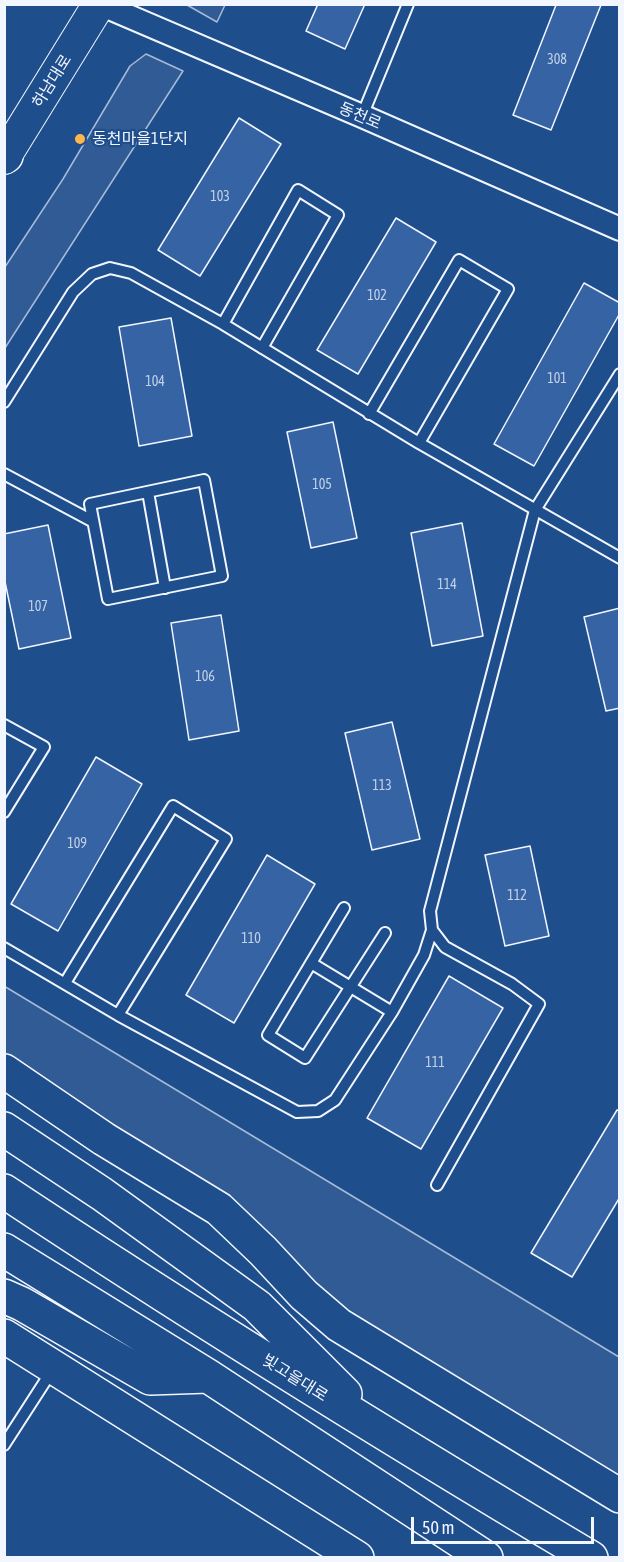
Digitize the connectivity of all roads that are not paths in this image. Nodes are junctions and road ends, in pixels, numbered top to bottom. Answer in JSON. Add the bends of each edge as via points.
{"nodes":[{"id":1,"x":99,"y":4,"type":"edge"},
{"id":2,"x":408,"y":4,"type":"edge"},
{"id":3,"x":362,"y":116,"type":"junction"},
{"id":4,"x":5,"y":157,"type":"edge"},
{"id":5,"x":620,"y":229,"type":"edge"},
{"id":6,"x":223,"y":324,"type":"junction"},
{"id":7,"x":262,"y":348,"type":"junction"},
{"id":8,"x":620,"y":374,"type":"edge"},
{"id":9,"x":4,"y":402,"type":"edge"},
{"id":10,"x":369,"y":414,"type":"junction"},
{"id":11,"x":419,"y":443,"type":"junction"},
{"id":12,"x":4,"y":474,"type":"edge"},
{"id":13,"x":148,"y":492,"type":"junction"},
{"id":14,"x":535,"y":510,"type":"junction"},
{"id":15,"x":92,"y":522,"type":"junction"},
{"id":16,"x":620,"y":558,"type":"edge"},
{"id":17,"x":165,"y":588,"type":"junction"},
{"id":18,"x":4,"y":725,"type":"edge"},
{"id":19,"x":4,"y":812,"type":"edge"},
{"id":20,"x":344,"y":908,"type":"dead end"},
{"id":21,"x":432,"y":930,"type":"junction"},
{"id":22,"x":385,"y":933,"type":"dead end"},
{"id":23,"x":4,"y":948,"type":"edge"},
{"id":24,"x":311,"y":963,"type":"junction"},
{"id":25,"x":65,"y":983,"type":"junction"},
{"id":26,"x":349,"y":986,"type":"junction"},
{"id":27,"x":392,"y":1012,"type":"junction"},
{"id":28,"x":118,"y":1015,"type":"junction"},
{"id":29,"x":4,"y":1071,"type":"edge"},
{"id":30,"x":4,"y":1129,"type":"edge"},
{"id":31,"x":437,"y":1185,"type":"dead end"},
{"id":32,"x":4,"y":1191,"type":"edge"},
{"id":33,"x":4,"y":1250,"type":"edge"},
{"id":34,"x":4,"y":1296,"type":"edge"},
{"id":35,"x":4,"y":1336,"type":"edge"},
{"id":36,"x":54,"y":1366,"type":"junction"},
{"id":37,"x":208,"y":1376,"type":"junction"},
{"id":38,"x":386,"y":1436,"type":"junction"},
{"id":39,"x":4,"y":1445,"type":"edge"},
{"id":40,"x":620,"y":1496,"type":"edge"},
{"id":41,"x":357,"y":1557,"type":"edge"},
{"id":42,"x":486,"y":1557,"type":"edge"},
{"id":43,"x":591,"y":1557,"type":"edge"}],
"edges":[{"from":1,"to":3,"type":"street","name":"동천로"},
{"from":1,"to":4,"type":"street","name":"하남대로"},
{"from":2,"to":3,"type":"lane"},
{"from":3,"to":5,"type":"street","name":"동천로"},
{"from":6,"to":7,"type":"lane"},
{"from":6,"to":7,"type":"lane","via":[[298,190],[338,215]]},
{"from":6,"to":9,"type":"lane","via":[[131,273],[110,268],[92,274],[73,292]]},
{"from":7,"to":10,"type":"lane"},
{"from":8,"to":14,"type":"lane"},
{"from":10,"to":11,"type":"lane"},
{"from":10,"to":11,"type":"lane","via":[[459,260],[507,289]]},
{"from":11,"to":14,"type":"lane"},
{"from":12,"to":15,"type":"lane"},
{"from":13,"to":15,"type":"lane","via":[[90,504]]},
{"from":13,"to":17,"type":"lane"},
{"from":13,"to":17,"type":"lane","via":[[204,480],[222,576]]},
{"from":14,"to":16,"type":"lane"},
{"from":14,"to":21,"type":"lane","via":[[430,911]]},
{"from":15,"to":17,"type":"lane","via":[[108,599]]},
{"from":18,"to":19,"type":"lane","via":[[44,747]]},
{"from":20,"to":24,"type":"lane"},
{"from":21,"to":27,"type":"lane","via":[[424,955]]},
{"from":21,"to":31,"type":"lane","via":[[445,947],[512,984],[539,1004]]},
{"from":22,"to":26,"type":"lane"},
{"from":23,"to":25,"type":"lane"},
{"from":24,"to":26,"type":"lane"},
{"from":24,"to":26,"type":"lane","via":[[268,1035],[305,1058]]},
{"from":25,"to":28,"type":"lane"},
{"from":25,"to":28,"type":"lane","via":[[173,806],[226,839]]},
{"from":26,"to":27,"type":"lane"},
{"from":27,"to":28,"type":"lane","via":[[335,1100],[318,1111],[297,1112]]},
{"from":29,"to":40,"type":"highway","via":[[104,1139],[219,1209],[339,1325]]},
{"from":30,"to":38,"type":"highway","via":[[257,1306]]},
{"from":32,"to":38,"type":"highway","name":"빛고을대로"},
{"from":33,"to":37,"type":"highway"},
{"from":34,"to":37,"type":"highway","via":[[150,1378]]},
{"from":35,"to":36,"type":"highway"},
{"from":36,"to":39,"type":"lane"},
{"from":36,"to":41,"type":"highway"},
{"from":37,"to":42,"type":"highway"},
{"from":38,"to":43,"type":"highway","name":"빛고을대로"}]}
